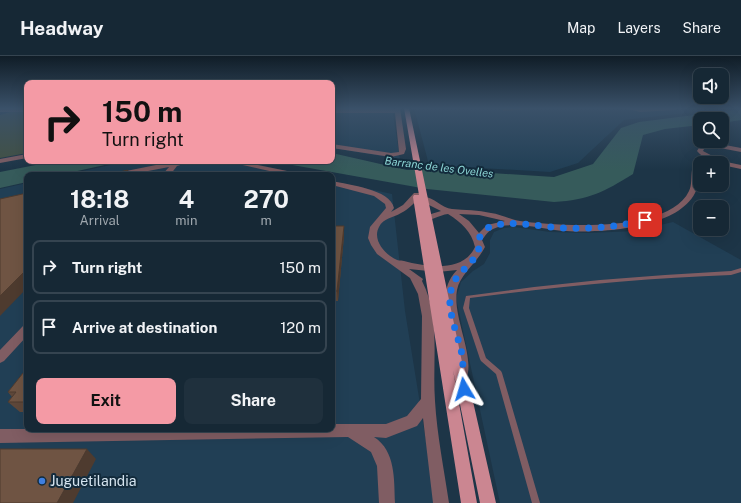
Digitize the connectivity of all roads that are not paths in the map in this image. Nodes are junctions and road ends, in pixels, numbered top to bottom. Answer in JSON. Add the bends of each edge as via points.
{"nodes":[{"id":1,"x":401,"y":129,"type":"edge"},
{"id":2,"x":404,"y":129,"type":"edge"},
{"id":3,"x":409,"y":129,"type":"edge"},
{"id":4,"x":335,"y":147,"type":"edge"},
{"id":5,"x":741,"y":150,"type":"edge"},
{"id":6,"x":706,"y":156,"type":"edge"},
{"id":7,"x":24,"y":157,"type":"edge"},
{"id":8,"x":0,"y":161,"type":"edge"},
{"id":9,"x":171,"y":164,"type":"edge"},
{"id":10,"x":175,"y":164,"type":"edge"},
{"id":11,"x":243,"y":164,"type":"edge"},
{"id":12,"x":729,"y":164,"type":"edge"},
{"id":13,"x":414,"y":167,"type":"junction"},
{"id":14,"x":741,"y":167,"type":"edge"},
{"id":15,"x":131,"y":172,"type":"edge"},
{"id":16,"x":168,"y":172,"type":"edge"},
{"id":17,"x":282,"y":172,"type":"edge"},
{"id":18,"x":335,"y":184,"type":"edge"},
{"id":19,"x":693,"y":189,"type":"edge"},
{"id":20,"x":421,"y":196,"type":"junction"},
{"id":21,"x":452,"y":212,"type":"junction"},
{"id":22,"x":383,"y":218,"type":"junction"},
{"id":23,"x":424,"y":218,"type":"junction"},
{"id":24,"x":520,"y":224,"type":"junction"},
{"id":25,"x":479,"y":238,"type":"junction"},
{"id":26,"x":387,"y":258,"type":"junction"},
{"id":27,"x":473,"y":259,"type":"junction"},
{"id":28,"x":433,"y":269,"type":"junction"},
{"id":29,"x":741,"y":270,"type":"edge"},
{"id":30,"x":414,"y":276,"type":"junction"},
{"id":31,"x":433,"y":292,"type":"junction"},
{"id":32,"x":432,"y":311,"type":"junction"},
{"id":33,"x":24,"y":331,"type":"edge"},
{"id":34,"x":0,"y":358,"type":"edge"},
{"id":35,"x":461,"y":375,"type":"junction"},
{"id":36,"x":428,"y":401,"type":"junction"},
{"id":37,"x":335,"y":430,"type":"edge"},
{"id":38,"x":350,"y":430,"type":"junction"},
{"id":39,"x":233,"y":432,"type":"edge"},
{"id":40,"x":0,"y":436,"type":"edge"},
{"id":41,"x":387,"y":503,"type":"edge"},
{"id":42,"x":441,"y":503,"type":"edge"},
{"id":43,"x":468,"y":503,"type":"edge"},
{"id":44,"x":488,"y":503,"type":"edge"},
{"id":45,"x":536,"y":503,"type":"edge"}],
"edges":[{"from":1,"to":4,"type":"street","via":[[403,149],[398,155]]},
{"from":2,"to":13,"type":"main road"},
{"from":3,"to":13,"type":"main road"},
{"from":5,"to":6,"type":"street","via":[[720,146],[702,147],[700,151]]},
{"from":7,"to":8,"type":"street"},
{"from":9,"to":15,"type":"street"},
{"from":10,"to":16,"type":"street"},
{"from":11,"to":17,"type":"street"},
{"from":12,"to":14,"type":"street"},
{"from":13,"to":20,"type":"main road"},
{"from":18,"to":22,"type":"street","via":[[372,192],[384,198],[390,208]]},
{"from":19,"to":24,"type":"street","via":[[682,204],[664,214],[625,225],[562,228]]},
{"from":20,"to":21,"type":"street"},
{"from":20,"to":22,"type":"street","via":[[397,213]]},
{"from":20,"to":23,"type":"main road"},
{"from":21,"to":23,"type":"street"},
{"from":21,"to":24,"type":"street","via":[[472,212]]},
{"from":21,"to":25,"type":"street","via":[[465,220]]},
{"from":22,"to":26,"type":"street","via":[[373,229],[372,237],[374,244]]},
{"from":23,"to":28,"type":"main road"},
{"from":24,"to":25,"type":"street","via":[[490,226]]},
{"from":25,"to":27,"type":"street","via":[[480,247]]},
{"from":26,"to":28,"type":"street","via":[[409,266]]},
{"from":26,"to":30,"type":"street"},
{"from":27,"to":28,"type":"street","via":[[456,266]]},
{"from":27,"to":35,"type":"street","via":[[457,276],[452,287],[450,303],[463,362]]},
{"from":28,"to":31,"type":"main road"},
{"from":28,"to":35,"type":"main road"},
{"from":29,"to":45,"type":"lane","via":[[731,273],[659,275],[561,284],[468,297],[466,308],[483,359],[499,373]]},
{"from":30,"to":31,"type":"street"},
{"from":30,"to":32,"type":"street"},
{"from":31,"to":32,"type":"main road"},
{"from":32,"to":36,"type":"street"},
{"from":32,"to":43,"type":"main road"},
{"from":33,"to":34,"type":"street"},
{"from":35,"to":44,"type":"main road"},
{"from":36,"to":38,"type":"street","via":[[412,421],[386,431]]},
{"from":36,"to":42,"type":"street"},
{"from":37,"to":38,"type":"street"},
{"from":38,"to":41,"type":"street","via":[[376,447],[385,465]]},
{"from":39,"to":40,"type":"street"}]}
